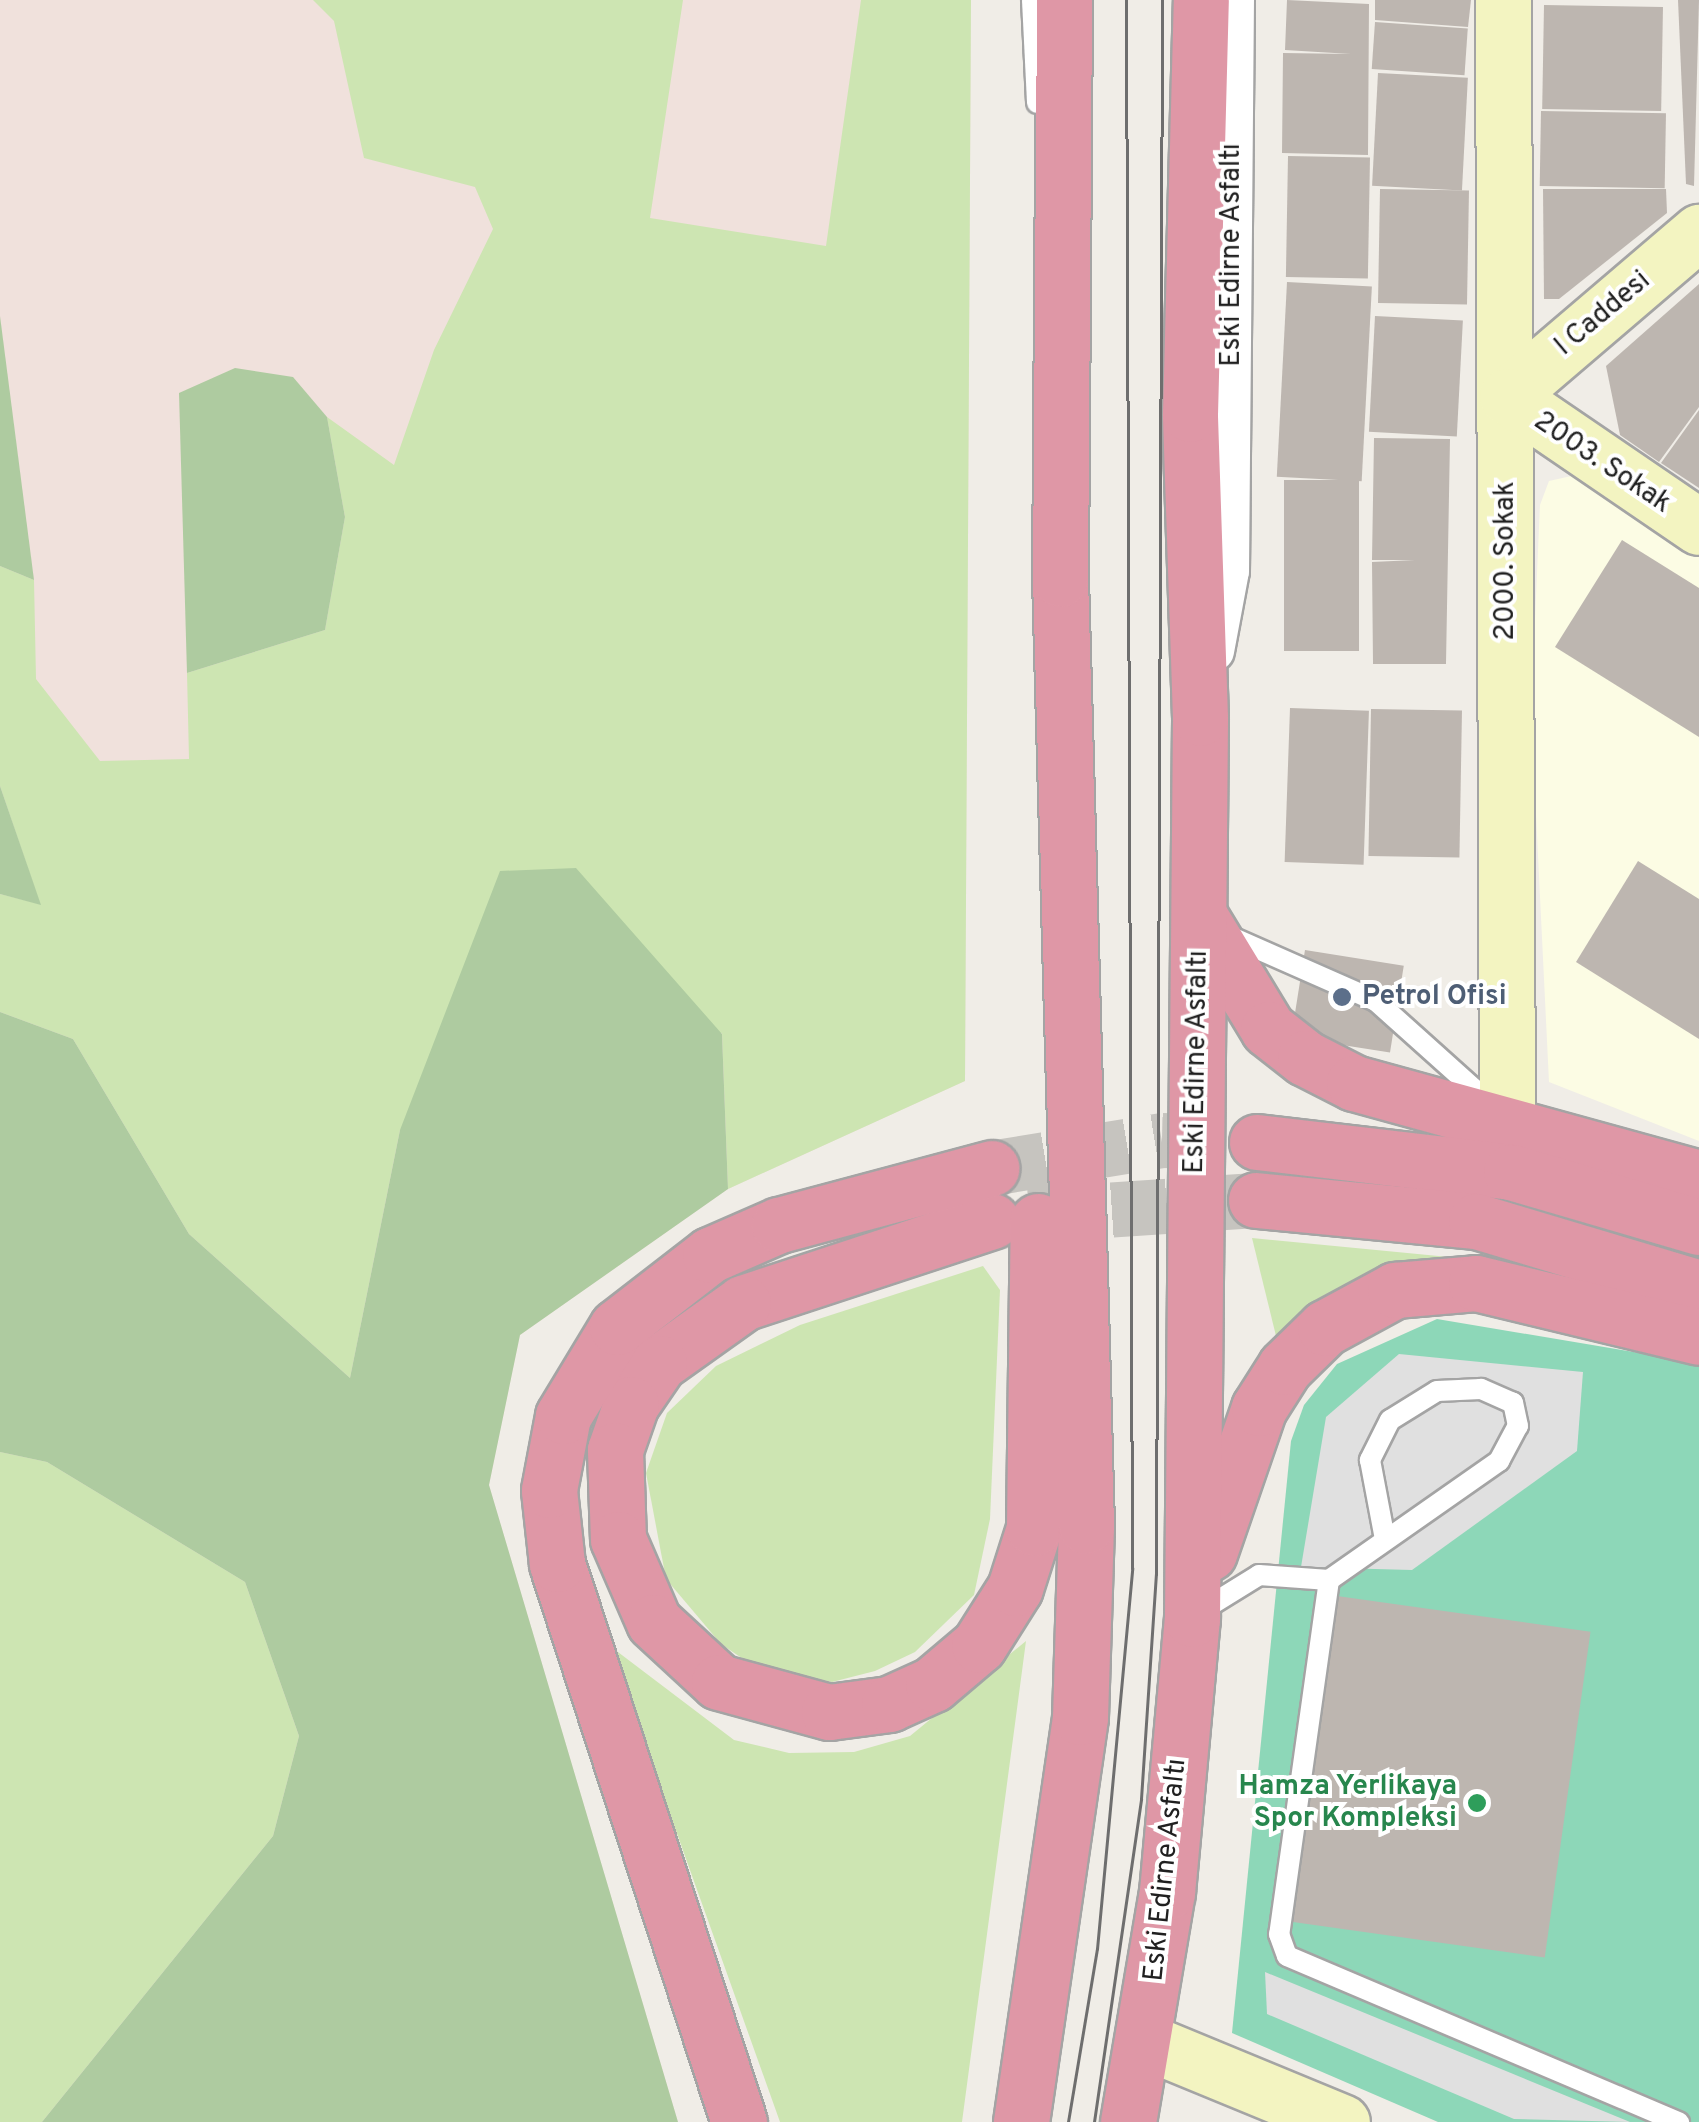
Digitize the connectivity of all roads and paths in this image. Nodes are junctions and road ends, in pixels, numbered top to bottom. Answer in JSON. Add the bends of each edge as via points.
{"nodes":[{"id":1,"x":1032,"y":0,"type":"edge"},
{"id":2,"x":1064,"y":0,"type":"edge"},
{"id":3,"x":1200,"y":0,"type":"edge"},
{"id":4,"x":1234,"y":0,"type":"edge"},
{"id":5,"x":1503,"y":0,"type":"edge"},
{"id":6,"x":1063,"y":211,"type":"junction"},
{"id":7,"x":1692,"y":248,"type":"edge"},
{"id":8,"x":1507,"y":396,"type":"junction"},
{"id":9,"x":1699,"y":527,"type":"edge"},
{"id":10,"x":1200,"y":718,"type":"junction"},
{"id":11,"x":1200,"y":917,"type":"junction"},
{"id":12,"x":1067,"y":965,"type":"junction"},
{"id":13,"x":1507,"y":1121,"type":"junction"},
{"id":14,"x":1257,"y":1142,"type":"tunnel mouth"},
{"id":15,"x":991,"y":1168,"type":"tunnel mouth"},
{"id":16,"x":1699,"y":1178,"type":"edge"},
{"id":17,"x":1256,"y":1200,"type":"tunnel mouth"},
{"id":18,"x":992,"y":1221,"type":"tunnel mouth"},
{"id":19,"x":1699,"y":1228,"type":"edge"},
{"id":20,"x":1699,"y":1288,"type":"edge"},
{"id":21,"x":1699,"y":1336,"type":"edge"},
{"id":22,"x":1384,"y":1534,"type":"junction"},
{"id":23,"x":1329,"y":1580,"type":"junction"},
{"id":24,"x":1192,"y":1619,"type":"junction"},
{"id":25,"x":1145,"y":2041,"type":"junction"},
{"id":26,"x":739,"y":2122,"type":"edge"},
{"id":27,"x":1021,"y":2122,"type":"edge"},
{"id":28,"x":1128,"y":2122,"type":"edge"},
{"id":29,"x":1342,"y":2122,"type":"edge"},
{"id":30,"x":1679,"y":2122,"type":"edge"}],
"edges":[{"from":1,"to":6,"type":"lane","via":[[1038,125]]},
{"from":2,"to":6,"type":"highway"},
{"from":3,"to":10,"type":"highway","via":[[1190,414]]},
{"from":4,"to":10,"type":"street","name":"Eski Edirne Asfaltı","via":[[1230,571]]},
{"from":5,"to":8,"type":"street","name":"2000. Sokak"},
{"from":6,"to":12,"type":"highway"},
{"from":7,"to":8,"type":"street","name":"I Caddesi"},
{"from":8,"to":9,"type":"street","name":"2003. Sokak"},
{"from":8,"to":13,"type":"street","name":"2000. Sokak"},
{"from":10,"to":11,"type":"highway","name":"Eski Edirne Asfaltı"},
{"from":11,"to":13,"type":"lane","via":[[1265,960],[1402,1018]]},
{"from":11,"to":13,"type":"highway","via":[[1268,1029],[1305,1058],[1354,1084]]},
{"from":11,"to":24,"type":"highway","name":"Eski Edirne Asfaltı"},
{"from":12,"to":18,"type":"highway","via":[[1038,1200],[1034,1528],[1015,1588],[979,1645],[933,1684],[889,1704],[829,1712],[720,1682],[654,1622],[618,1540],[614,1450],[631,1404],[689,1336],[743,1304]]},
{"from":12,"to":27,"type":"highway","via":[[1086,1526],[1080,1716]]},
{"from":13,"to":16,"type":"highway"},
{"from":14,"to":19,"type":"highway","via":[[1512,1172]]},
{"from":15,"to":26,"type":"highway","via":[[779,1224],[710,1255],[617,1327],[563,1416],[549,1490],[558,1564]]},
{"from":17,"to":20,"type":"highway","via":[[1476,1221]]},
{"from":21,"to":24,"type":"highway","via":[[1476,1283],[1396,1290],[1358,1308],[1285,1366],[1260,1408]]},
{"from":22,"to":22,"type":"lane","via":[[1499,1461],[1518,1426],[1514,1403],[1481,1389],[1437,1391],[1390,1420],[1370,1460]]},
{"from":22,"to":23,"type":"lane"},
{"from":23,"to":24,"type":"lane","via":[[1259,1575],[1217,1594]]},
{"from":23,"to":30,"type":"lane","via":[[1279,1934],[1286,1956]]},
{"from":24,"to":25,"type":"highway","name":"Eski Edirne Asfaltı"},
{"from":25,"to":28,"type":"highway","name":"Eski Edirne Asfaltı"},
{"from":25,"to":29,"type":"street"}]}
